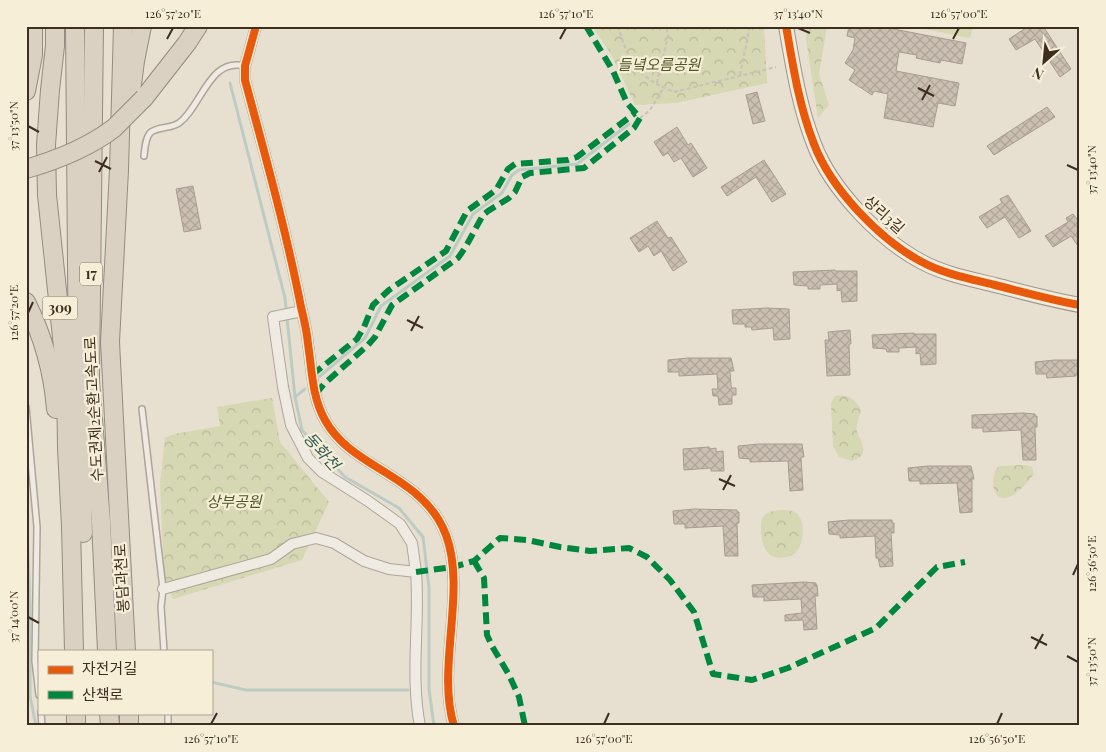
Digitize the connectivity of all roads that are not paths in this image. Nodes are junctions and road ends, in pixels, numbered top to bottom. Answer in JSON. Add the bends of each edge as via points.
{"nodes":[{"id":1,"x":33,"y":26,"type":"edge"},
{"id":2,"x":40,"y":26,"type":"edge"},
{"id":3,"x":55,"y":26,"type":"edge"},
{"id":4,"x":75,"y":26,"type":"edge"},
{"id":5,"x":94,"y":26,"type":"edge"},
{"id":6,"x":123,"y":26,"type":"edge"},
{"id":7,"x":142,"y":26,"type":"edge"},
{"id":8,"x":198,"y":26,"type":"edge"},
{"id":9,"x":256,"y":26,"type":"edge"},
{"id":10,"x":786,"y":26,"type":"edge"},
{"id":11,"x":245,"y":66,"type":"junction"},
{"id":12,"x":50,"y":90,"type":"junction"},
{"id":13,"x":26,"y":92,"type":"edge"},
{"id":14,"x":144,"y":156,"type":"dead end"},
{"id":15,"x":26,"y":169,"type":"edge"},
{"id":16,"x":119,"y":170,"type":"junction"},
{"id":17,"x":26,"y":302,"type":"edge"},
{"id":18,"x":1080,"y":305,"type":"edge"},
{"id":19,"x":300,"y":312,"type":"junction"},
{"id":20,"x":26,"y":407,"type":"edge"},
{"id":21,"x":142,"y":409,"type":"dead end"},
{"id":22,"x":27,"y":415,"type":"edge"},
{"id":23,"x":77,"y":522,"type":"junction"},
{"id":24,"x":416,"y":572,"type":"junction"},
{"id":25,"x":163,"y":589,"type":"junction"},
{"id":26,"x":74,"y":650,"type":"edge"},
{"id":27,"x":84,"y":650,"type":"edge"},
{"id":28,"x":107,"y":650,"type":"edge"},
{"id":29,"x":126,"y":650,"type":"edge"},
{"id":30,"x":164,"y":650,"type":"edge"},
{"id":31,"x":38,"y":686,"type":"edge"},
{"id":32,"x":420,"y":726,"type":"edge"},
{"id":33,"x":454,"y":726,"type":"edge"}],
"edges":[{"from":1,"to":13,"type":"highway","via":[[33,55]]},
{"from":2,"to":12,"type":"highway","number":"309"},
{"from":3,"to":12,"type":"highway"},
{"from":4,"to":23,"type":"highway","name":"수도권제2순환고속도로","number":"17"},
{"from":5,"to":28,"type":"highway","name":"수도권제2순환고속도로","number":"17","via":[[90,380]]},
{"from":6,"to":16,"type":"highway"},
{"from":7,"to":16,"type":"highway"},
{"from":8,"to":15,"type":"highway","bridge":true,"via":[[144,98],[113,128],[84,148]]},
{"from":9,"to":11,"type":"street"},
{"from":10,"to":18,"type":"street","name":"상리3길","via":[[799,97],[814,145],[835,184],[855,210],[906,252],[933,267]]},
{"from":11,"to":14,"type":"lane","via":[[236,64],[223,68],[208,83],[188,115],[172,127],[154,130],[149,135]]},
{"from":11,"to":19,"type":"street","via":[[245,80],[288,242]]},
{"from":12,"to":23,"type":"highway","number":"309","via":[[47,195],[66,375],[67,448]]},
{"from":16,"to":29,"type":"highway","name":"봉담과천로","via":[[110,342]]},
{"from":17,"to":23,"type":"highway","via":[[46,348],[54,385],[57,426]]},
{"from":19,"to":24,"type":"street","via":[[273,317],[291,425],[308,458],[322,472],[400,524],[412,543]]},
{"from":19,"to":33,"type":"street","via":[[308,342],[313,389],[325,422],[341,441],[412,490],[436,514],[446,536],[453,567],[449,681]]},
{"from":20,"to":22,"type":"lane"},
{"from":21,"to":25,"type":"lane"},
{"from":22,"to":31,"type":"lane","via":[[37,527],[35,661]]},
{"from":23,"to":26,"type":"highway","number":"309"},
{"from":23,"to":27,"type":"highway","number":"17"},
{"from":24,"to":25,"type":"street","via":[[388,569],[364,561],[334,543],[316,538],[292,544],[271,559]]},
{"from":24,"to":32,"type":"street","via":[[415,680]]},
{"from":25,"to":30,"type":"lane"}]}
